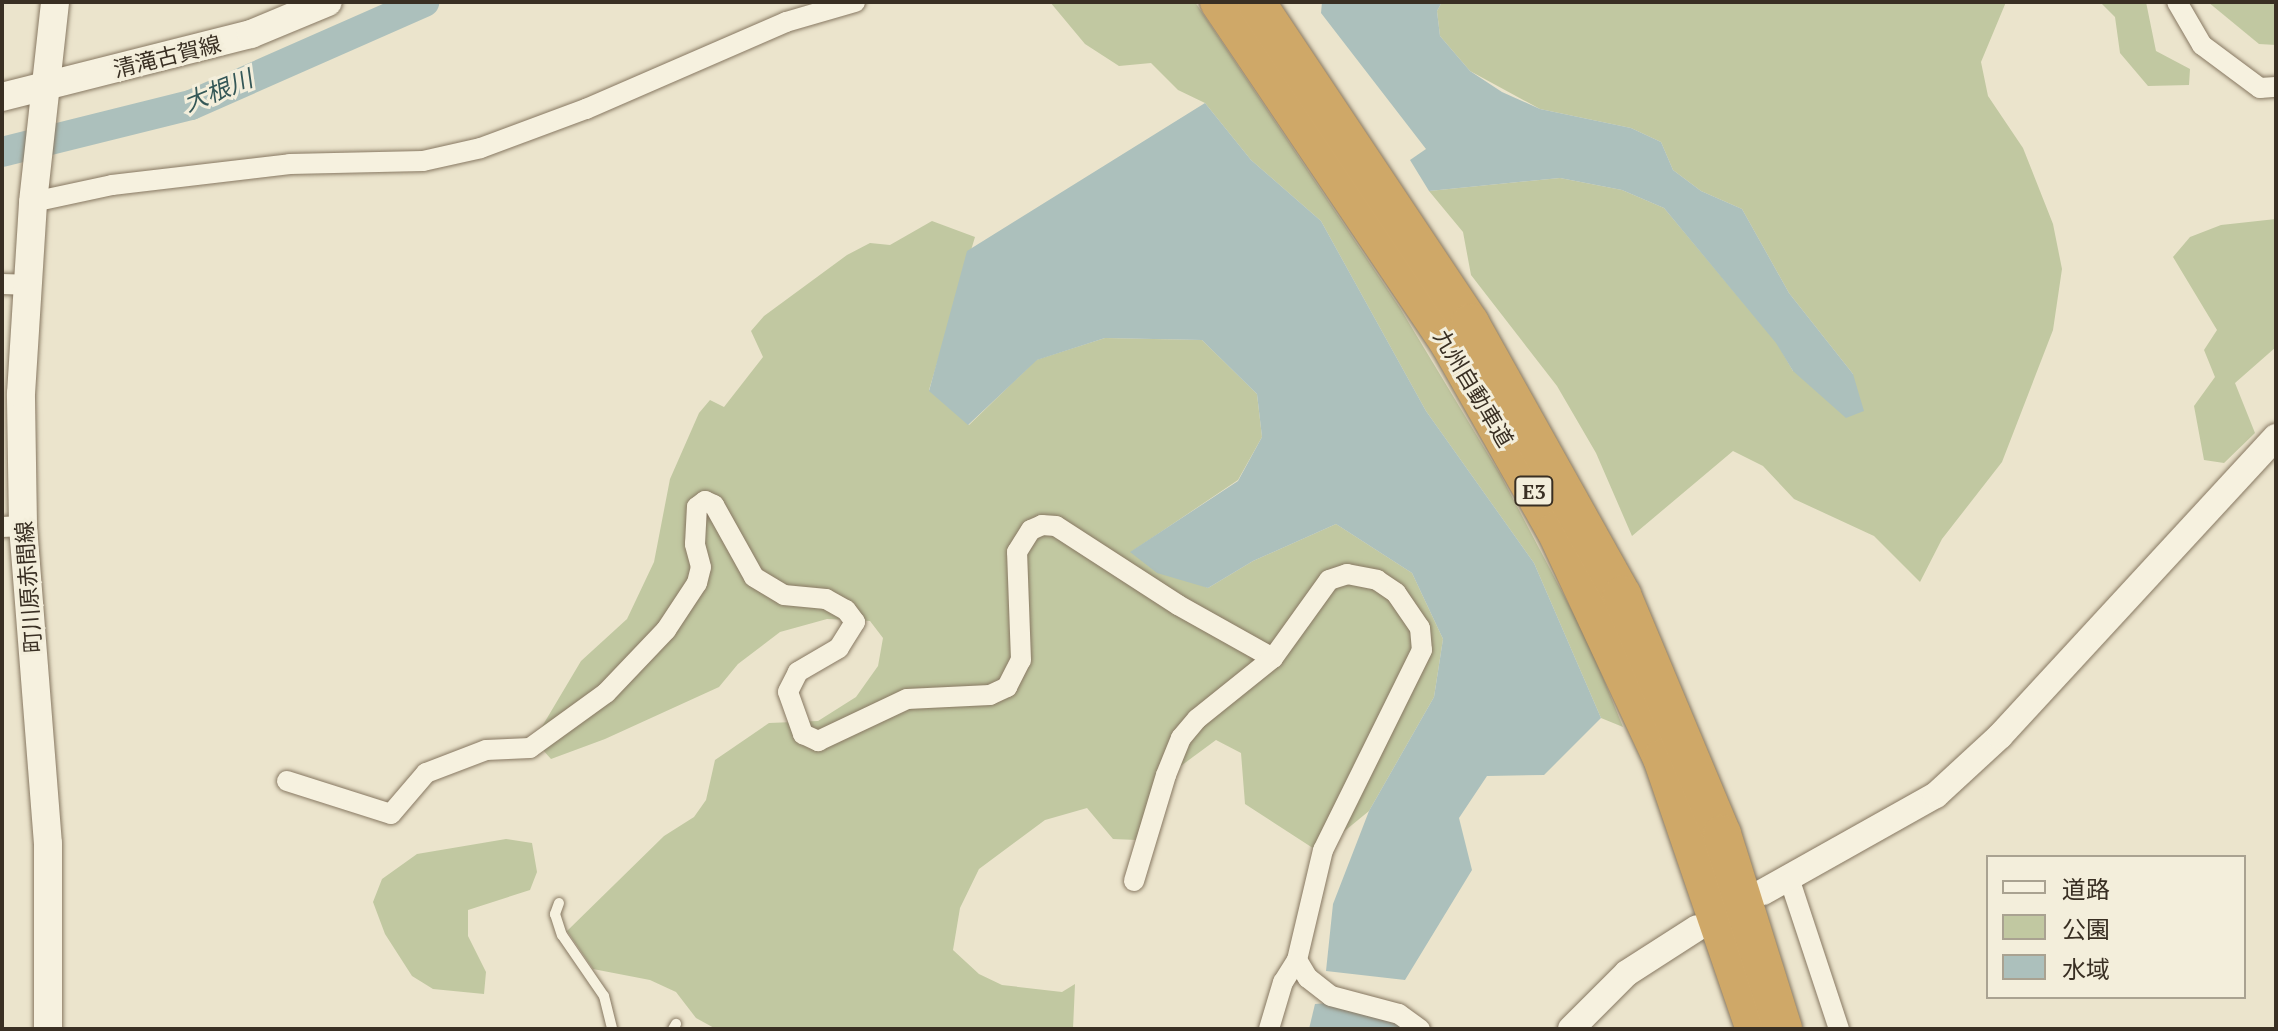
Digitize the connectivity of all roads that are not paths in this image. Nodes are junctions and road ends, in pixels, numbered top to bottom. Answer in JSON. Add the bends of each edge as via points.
{"nodes":[{"id":1,"x":55,"y":2,"type":"edge"},
{"id":2,"x":328,"y":2,"type":"edge"},
{"id":3,"x":855,"y":2,"type":"edge"},
{"id":4,"x":1219,"y":2,"type":"edge"},
{"id":5,"x":1256,"y":2,"type":"edge"},
{"id":6,"x":2177,"y":2,"type":"edge"},
{"id":7,"x":2276,"y":87,"type":"edge"},
{"id":8,"x":45,"y":96,"type":"junction"},
{"id":9,"x":2,"y":97,"type":"edge"},
{"id":10,"x":34,"y":198,"type":"junction"},
{"id":11,"x":14,"y":285,"type":"edge"},
{"id":12,"x":2276,"y":437,"type":"edge"},
{"id":13,"x":12,"y":527,"type":"edge"},
{"id":14,"x":1273,"y":658,"type":"junction"},
{"id":15,"x":287,"y":781,"type":"dead end"},
{"id":16,"x":1789,"y":878,"type":"junction"},
{"id":17,"x":1134,"y":881,"type":"dead end"},
{"id":18,"x":1763,"y":892,"type":"dead end"},
{"id":19,"x":559,"y":903,"type":"dead end"},
{"id":20,"x":1697,"y":928,"type":"dead end"},
{"id":21,"x":1297,"y":960,"type":"junction"},
{"id":22,"x":48,"y":1029,"type":"edge"},
{"id":23,"x":612,"y":1029,"type":"edge"},
{"id":24,"x":1269,"y":1029,"type":"edge"},
{"id":25,"x":1420,"y":1029,"type":"edge"},
{"id":26,"x":1571,"y":1029,"type":"edge"},
{"id":27,"x":1755,"y":1029,"type":"edge"},
{"id":28,"x":1783,"y":1029,"type":"edge"},
{"id":29,"x":1839,"y":1029,"type":"edge"}],
"edges":[{"from":1,"to":8,"type":"main road","name":"町川原赤間線"},
{"from":2,"to":8,"type":"main road","name":"清滝古賀線","via":[[251,34]]},
{"from":3,"to":10,"type":"street","via":[[786,22],[586,109],[481,148],[423,161],[290,164]]},
{"from":4,"to":27,"type":"highway","name":"九州自動車道","number":"E3","via":[[1449,343],[1556,531],[1662,758]]},
{"from":5,"to":28,"type":"highway","name":"九州自動車道","number":"E3","via":[[1470,323],[1622,595],[1722,834]]},
{"from":6,"to":7,"type":"street","via":[[2202,45],[2260,88]]},
{"from":8,"to":9,"type":"main road","name":"清滝古賀線"},
{"from":8,"to":10,"type":"main road","name":"町川原赤間線"},
{"from":10,"to":11,"type":"main road","name":"町川原赤間線"},
{"from":11,"to":13,"type":"main road","name":"町川原赤間線"},
{"from":12,"to":16,"type":"street","via":[[1936,795]]},
{"from":13,"to":22,"type":"main road","name":"町川原赤間線","via":[[48,844]]},
{"from":14,"to":15,"type":"street","via":[[1178,605],[1056,526],[1042,525],[1031,530],[1017,552],[1021,660],[1007,687],[990,695],[907,699],[818,741],[803,734],[788,692],[798,672],[839,648],[855,622],[826,599],[784,595],[754,577],[714,505],[705,501],[697,507],[697,583],[666,630],[606,693],[530,748],[486,750],[426,773],[391,814]]},
{"from":14,"to":17,"type":"street","via":[[1181,738]]},
{"from":14,"to":21,"type":"street","via":[[1329,580],[1347,574],[1377,580],[1396,593],[1420,628],[1422,650],[1411,682],[1323,850]]},
{"from":16,"to":18,"type":"street"},
{"from":16,"to":29,"type":"street"},
{"from":19,"to":23,"type":"lane","via":[[555,914],[562,935],[604,996]]},
{"from":20,"to":26,"type":"street","via":[[1627,973]]},
{"from":21,"to":24,"type":"street","via":[[1283,982]]},
{"from":21,"to":25,"type":"street","via":[[1308,978],[1331,996],[1399,1014]]}]}
